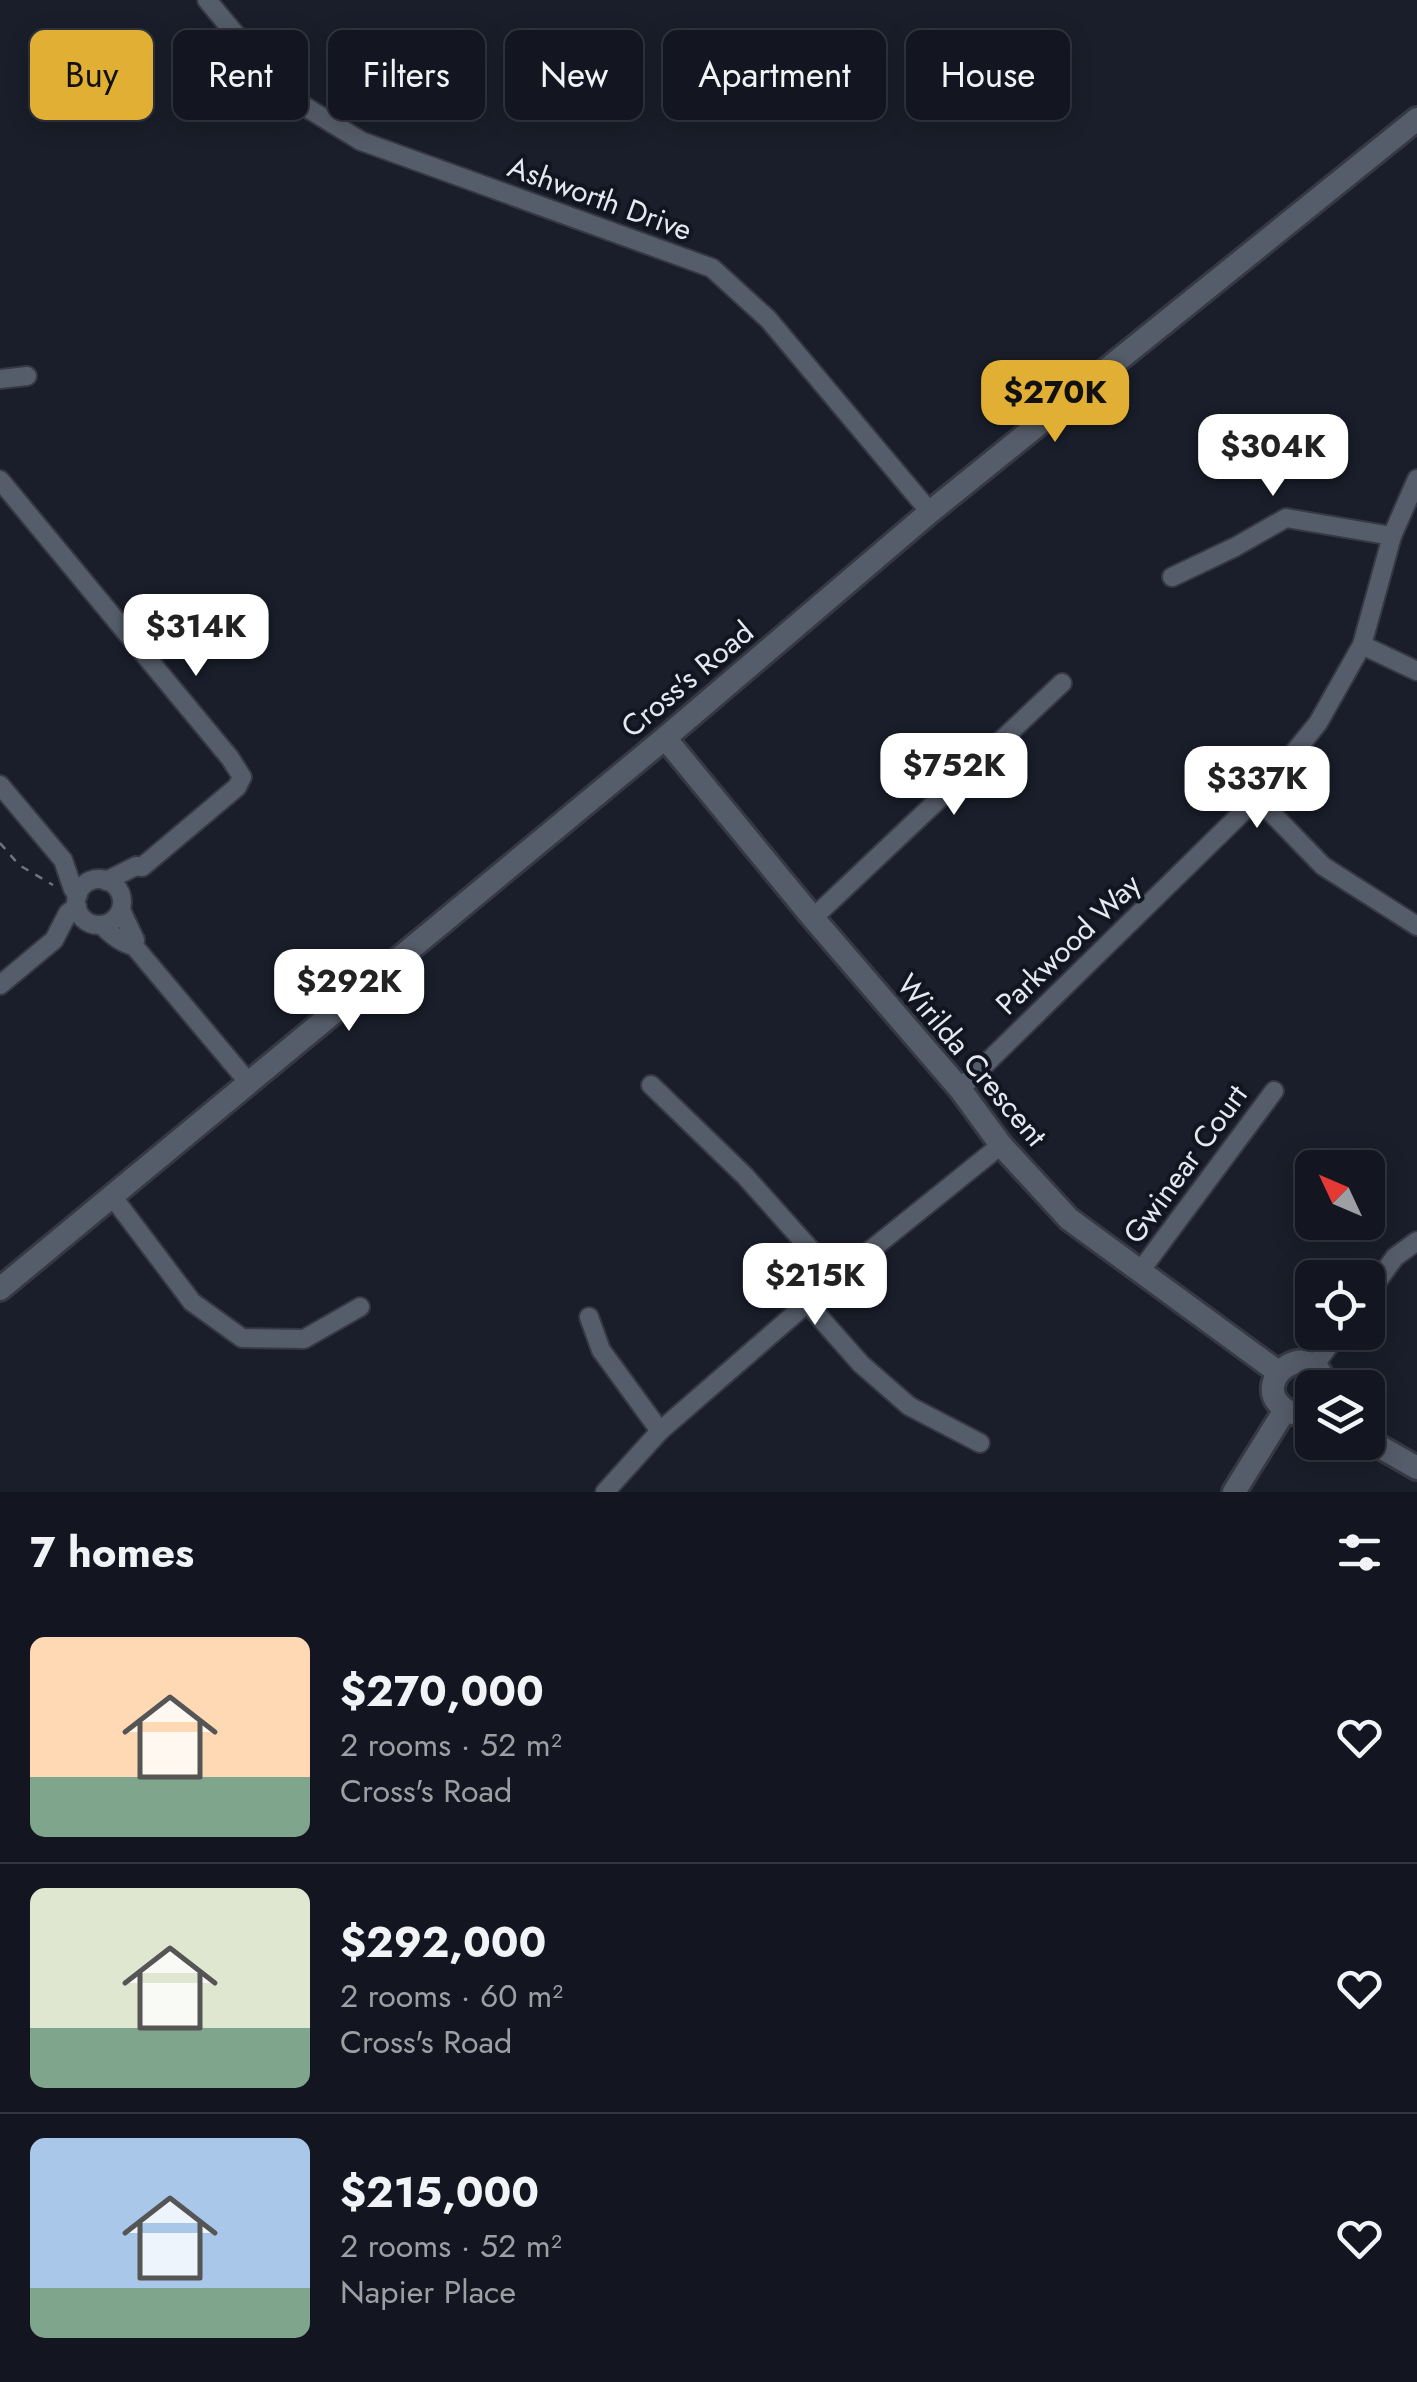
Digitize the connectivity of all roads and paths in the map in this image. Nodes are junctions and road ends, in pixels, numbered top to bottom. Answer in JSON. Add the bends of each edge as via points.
{"nodes":[{"id":1,"x":207,"y":0,"type":"edge"},
{"id":2,"x":1417,"y":119,"type":"edge"},
{"id":3,"x":27,"y":376,"type":"dead end"},
{"id":4,"x":0,"y":378,"type":"edge"},
{"id":5,"x":1417,"y":479,"type":"edge"},
{"id":6,"x":0,"y":480,"type":"edge"},
{"id":7,"x":930,"y":512,"type":"junction"},
{"id":8,"x":1392,"y":536,"type":"junction"},
{"id":9,"x":1172,"y":578,"type":"dead end"},
{"id":10,"x":1362,"y":644,"type":"junction"},
{"id":11,"x":1417,"y":671,"type":"edge"},
{"id":12,"x":1062,"y":684,"type":"dead end"},
{"id":13,"x":665,"y":738,"type":"junction"},
{"id":14,"x":0,"y":784,"type":"edge"},
{"id":15,"x":1257,"y":798,"type":"junction"},
{"id":16,"x":0,"y":843,"type":"edge"},
{"id":17,"x":63,"y":860,"type":"junction"},
{"id":18,"x":142,"y":866,"type":"junction"},
{"id":19,"x":101,"y":880,"type":"junction"},
{"id":20,"x":56,"y":887,"type":"dead end"},
{"id":21,"x":77,"y":900,"type":"junction"},
{"id":22,"x":121,"y":904,"type":"junction"},
{"id":23,"x":813,"y":918,"type":"junction"},
{"id":24,"x":96,"y":924,"type":"junction"},
{"id":25,"x":1417,"y":926,"type":"edge"},
{"id":26,"x":54,"y":940,"type":"junction"},
{"id":27,"x":134,"y":946,"type":"junction"},
{"id":28,"x":0,"y":985,"type":"edge"},
{"id":29,"x":249,"y":1083,"type":"junction"},
{"id":30,"x":651,"y":1085,"type":"dead end"},
{"id":31,"x":960,"y":1089,"type":"junction"},
{"id":32,"x":1274,"y":1091,"type":"dead end"},
{"id":33,"x":1001,"y":1145,"type":"junction"},
{"id":34,"x":112,"y":1196,"type":"junction"},
{"id":35,"x":1417,"y":1242,"type":"edge"},
{"id":36,"x":1141,"y":1270,"type":"junction"},
{"id":37,"x":1385,"y":1270,"type":"edge"},
{"id":38,"x":836,"y":1278,"type":"junction"},
{"id":39,"x":0,"y":1289,"type":"edge"},
{"id":40,"x":807,"y":1304,"type":"junction"},
{"id":41,"x":360,"y":1306,"type":"dead end"},
{"id":42,"x":589,"y":1317,"type":"dead end"},
{"id":43,"x":1326,"y":1350,"type":"edge"},
{"id":44,"x":1314,"y":1366,"type":"junction"},
{"id":45,"x":1319,"y":1370,"type":"edge"},
{"id":46,"x":1278,"y":1372,"type":"junction"},
{"id":47,"x":1284,"y":1410,"type":"junction"},
{"id":48,"x":1295,"y":1414,"type":"edge"},
{"id":49,"x":660,"y":1432,"type":"junction"},
{"id":50,"x":980,"y":1443,"type":"dead end"},
{"id":51,"x":1385,"y":1450,"type":"edge"},
{"id":52,"x":1417,"y":1468,"type":"edge"},
{"id":53,"x":605,"y":1492,"type":"edge"},
{"id":54,"x":1234,"y":1492,"type":"edge"}],
"edges":[{"from":1,"to":7,"type":"street","name":"Ashworth Drive","via":[[286,95],[361,141],[712,268],[768,319]]},
{"from":2,"to":7,"type":"street","name":"Cross's Road"},
{"from":3,"to":4,"type":"street"},
{"from":5,"to":8,"type":"street","name":"Parkwood Way"},
{"from":6,"to":18,"type":"street","via":[[242,777]]},
{"from":7,"to":13,"type":"street","name":"Cross's Road"},
{"from":8,"to":9,"type":"street","via":[[1286,518]]},
{"from":8,"to":10,"type":"street","name":"Parkwood Way"},
{"from":10,"to":11,"type":"street"},
{"from":10,"to":15,"type":"street","name":"Parkwood Way","via":[[1318,723]]},
{"from":12,"to":23,"type":"street"},
{"from":13,"to":23,"type":"street","name":"Wirilda Crescent"},
{"from":13,"to":29,"type":"street","name":"Cross's Road"},
{"from":14,"to":17,"type":"street"},
{"from":15,"to":25,"type":"street","via":[[1323,866]]},
{"from":15,"to":31,"type":"street","name":"Parkwood Way"},
{"from":16,"to":20,"type":"path","via":[[19,865]]},
{"from":17,"to":19,"type":"street"},
{"from":17,"to":21,"type":"street"},
{"from":18,"to":19,"type":"street"},
{"from":18,"to":22,"type":"street"},
{"from":19,"to":21,"type":"street","via":[[84,885]]},
{"from":19,"to":22,"type":"street","via":[[116,887]]},
{"from":21,"to":24,"type":"street","via":[[81,916]]},
{"from":21,"to":26,"type":"street"},
{"from":22,"to":24,"type":"street","via":[[113,920]]},
{"from":22,"to":27,"type":"street"},
{"from":23,"to":31,"type":"street","name":"Wirilda Crescent"},
{"from":24,"to":26,"type":"street"},
{"from":24,"to":27,"type":"street"},
{"from":26,"to":28,"type":"street"},
{"from":27,"to":29,"type":"street"},
{"from":29,"to":34,"type":"street","name":"Cross's Road"},
{"from":30,"to":38,"type":"street"},
{"from":31,"to":33,"type":"street","name":"Wirilda Crescent"},
{"from":32,"to":36,"type":"street","name":"Gwinear Court"},
{"from":33,"to":36,"type":"street","name":"Wirilda Crescent","via":[[1069,1219]]},
{"from":33,"to":38,"type":"street"},
{"from":34,"to":39,"type":"street","name":"Cross's Road"},
{"from":34,"to":41,"type":"street","via":[[192,1302],[242,1338],[304,1339]]},
{"from":35,"to":37,"type":"street"},
{"from":36,"to":46,"type":"street","name":"Wirilda Crescent"},
{"from":38,"to":40,"type":"street"},
{"from":40,"to":49,"type":"street"},
{"from":40,"to":50,"type":"street","via":[[909,1406]]},
{"from":42,"to":49,"type":"street","via":[[601,1350]]},
{"from":43,"to":44,"type":"street"},
{"from":44,"to":45,"type":"street"},
{"from":44,"to":46,"type":"street","via":[[1291,1363]]},
{"from":46,"to":47,"type":"street","via":[[1274,1392]]},
{"from":47,"to":48,"type":"street"},
{"from":47,"to":54,"type":"street"},
{"from":49,"to":53,"type":"street"},
{"from":51,"to":52,"type":"street"}]}
